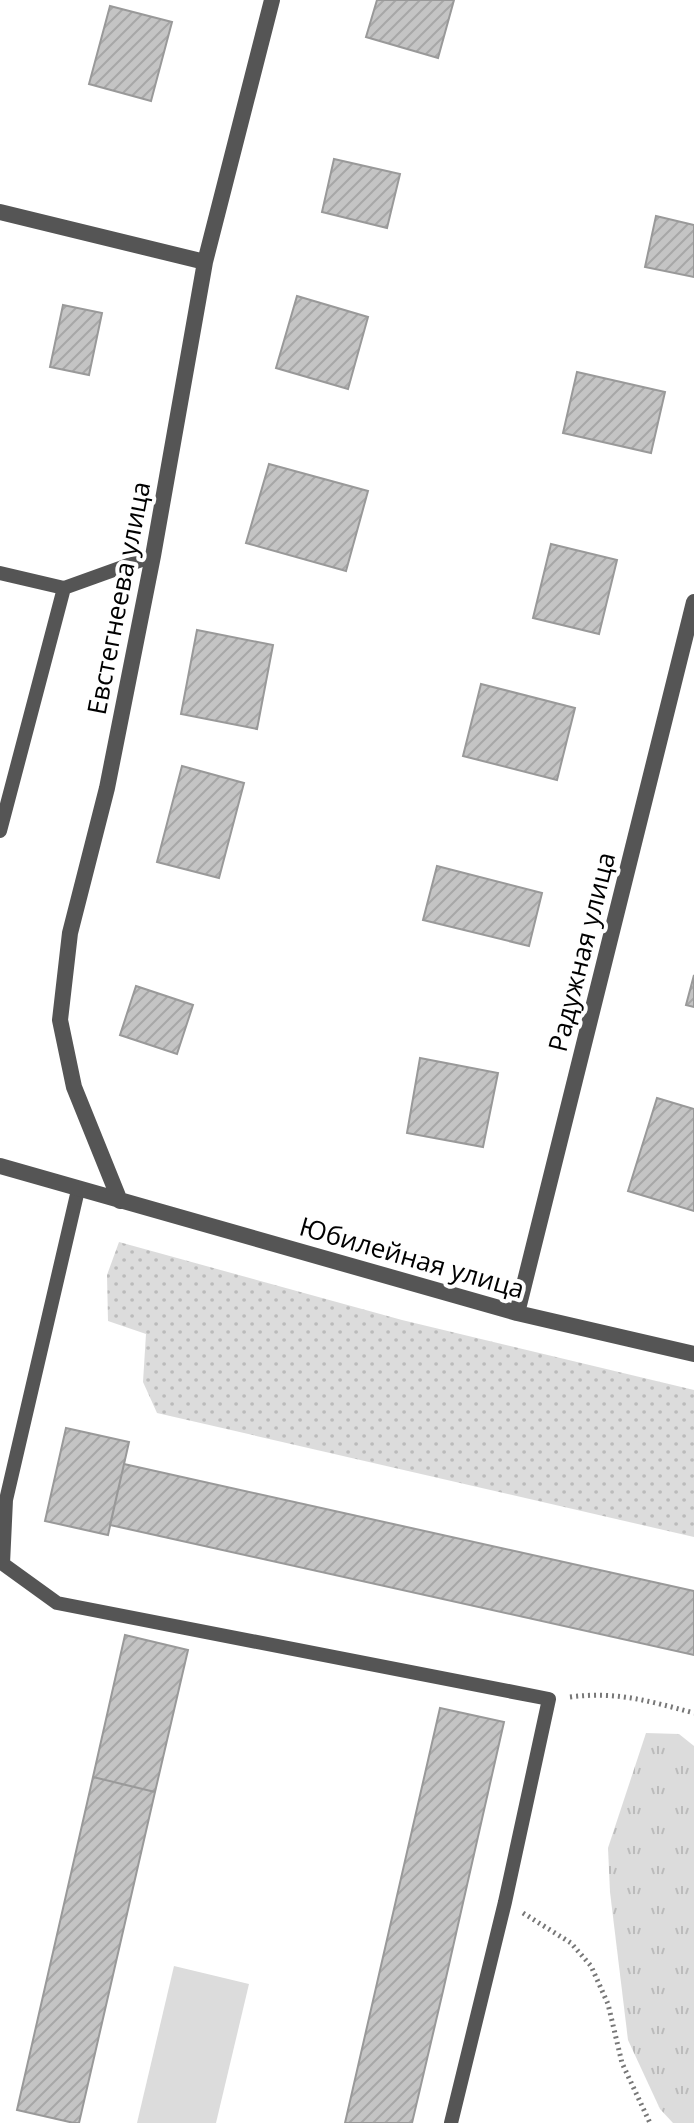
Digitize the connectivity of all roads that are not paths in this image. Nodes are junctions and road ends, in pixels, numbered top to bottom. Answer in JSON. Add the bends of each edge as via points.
{"nodes":[{"id":1,"x":272,"y":0,"type":"edge"},
{"id":2,"x":0,"y":212,"type":"edge"},
{"id":3,"x":205,"y":262,"type":"junction"},
{"id":4,"x":153,"y":556,"type":"junction"},
{"id":5,"x":0,"y":573,"type":"edge"},
{"id":6,"x":64,"y":588,"type":"junction"},
{"id":7,"x":694,"y":602,"type":"edge"},
{"id":8,"x":0,"y":831,"type":"edge"},
{"id":9,"x":0,"y":1166,"type":"edge"},
{"id":10,"x":78,"y":1190,"type":"junction"},
{"id":11,"x":120,"y":1201,"type":"junction"},
{"id":12,"x":517,"y":1313,"type":"junction"},
{"id":13,"x":694,"y":1354,"type":"edge"},
{"id":14,"x":451,"y":2123,"type":"edge"}],
"edges":[{"from":1,"to":3,"type":"street","name":"Евстегнеева улица"},
{"from":2,"to":3,"type":"street"},
{"from":3,"to":4,"type":"street","name":"Евстегнеева улица"},
{"from":4,"to":6,"type":"lane"},
{"from":4,"to":11,"type":"street","name":"Евстегнеева улица","via":[[107,788],[70,933],[60,1020],[74,1087]]},
{"from":5,"to":6,"type":"lane"},
{"from":6,"to":8,"type":"lane"},
{"from":7,"to":12,"type":"street","name":"Радужная улица"},
{"from":9,"to":10,"type":"street","name":"Юбилейная улица"},
{"from":10,"to":11,"type":"street","name":"Юбилейная улица"},
{"from":10,"to":14,"type":"lane","via":[[6,1500],[3,1564],[57,1603],[549,1699]]},
{"from":11,"to":12,"type":"street","name":"Юбилейная улица"},
{"from":12,"to":13,"type":"street","name":"Юбилейная улица"}]}
